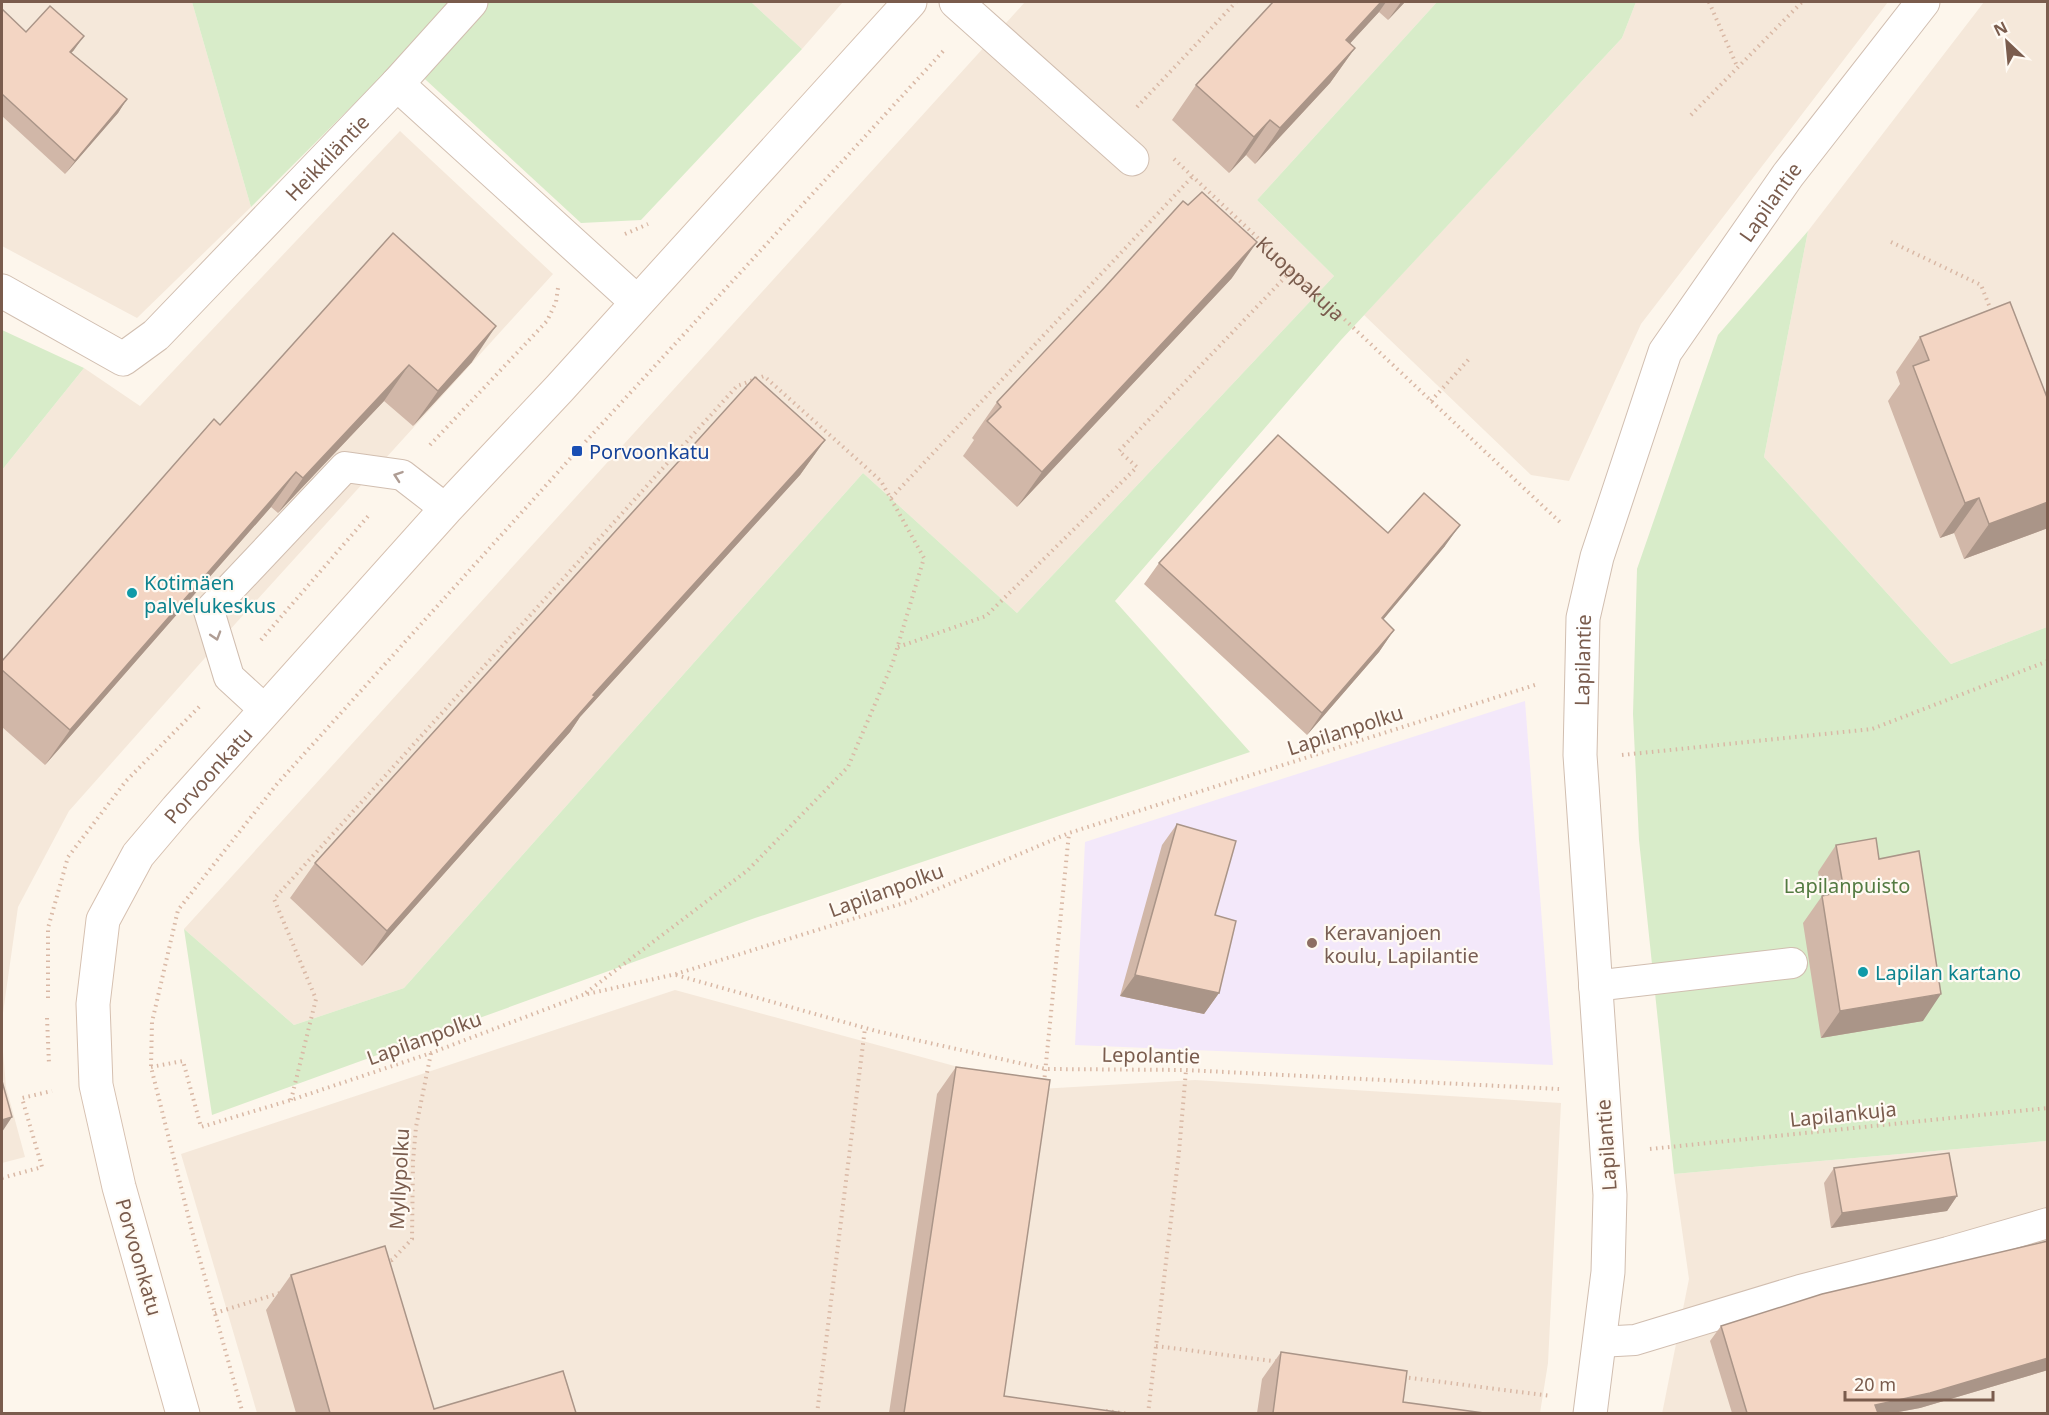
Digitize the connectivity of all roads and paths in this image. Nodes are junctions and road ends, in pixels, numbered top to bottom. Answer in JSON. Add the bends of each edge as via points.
{"nodes":[{"id":1,"x":471,"y":2,"type":"edge"},
{"id":2,"x":910,"y":2,"type":"edge"},
{"id":3,"x":1236,"y":2,"type":"edge"},
{"id":4,"x":1709,"y":2,"type":"edge"},
{"id":5,"x":1802,"y":2,"type":"edge"},
{"id":6,"x":1923,"y":2,"type":"edge"},
{"id":7,"x":965,"y":10,"type":"edge"},
{"id":8,"x":1737,"y":66,"type":"junction"},
{"id":9,"x":398,"y":84,"type":"junction"},
{"id":10,"x":1136,"y":108,"type":"dead end"},
{"id":11,"x":1691,"y":115,"type":"dead end"},
{"id":12,"x":1168,"y":154,"type":"dead end"},
{"id":13,"x":1132,"y":159,"type":"dead end"},
{"id":14,"x":1192,"y":177,"type":"junction"},
{"id":15,"x":1891,"y":242,"type":"dead end"},
{"id":16,"x":1292,"y":270,"type":"junction"},
{"id":17,"x":555,"y":279,"type":"dead end"},
{"id":18,"x":558,"y":286,"type":"dead end"},
{"id":19,"x":2,"y":291,"type":"edge"},
{"id":20,"x":637,"y":302,"type":"junction"},
{"id":21,"x":1994,"y":318,"type":"edge"},
{"id":22,"x":1470,"y":358,"type":"dead end"},
{"id":23,"x":1431,"y":400,"type":"junction"},
{"id":24,"x":891,"y":498,"type":"junction"},
{"id":25,"x":446,"y":509,"type":"junction"},
{"id":26,"x":1598,"y":557,"type":"junction"},
{"id":27,"x":897,"y":647,"type":"junction"},
{"id":28,"x":2048,"y":661,"type":"edge"},
{"id":29,"x":1581,"y":679,"type":"junction"},
{"id":30,"x":266,"y":711,"type":"junction"},
{"id":31,"x":1580,"y":755,"type":"junction"},
{"id":32,"x":1069,"y":833,"type":"junction"},
{"id":33,"x":1792,"y":963,"type":"dead end"},
{"id":34,"x":676,"y":974,"type":"junction"},
{"id":35,"x":1594,"y":986,"type":"junction"},
{"id":36,"x":583,"y":994,"type":"junction"},
{"id":37,"x":865,"y":1028,"type":"junction"},
{"id":38,"x":431,"y":1053,"type":"junction"},
{"id":39,"x":151,"y":1066,"type":"junction"},
{"id":40,"x":1046,"y":1069,"type":"junction"},
{"id":41,"x":1186,"y":1070,"type":"junction"},
{"id":42,"x":52,"y":1091,"type":"dead end"},
{"id":43,"x":1603,"y":1091,"type":"junction"},
{"id":44,"x":1043,"y":1093,"type":"edge"},
{"id":45,"x":291,"y":1100,"type":"junction"},
{"id":46,"x":2048,"y":1108,"type":"edge"},
{"id":47,"x":1641,"y":1150,"type":"dead end"},
{"id":48,"x":2,"y":1178,"type":"edge"},
{"id":49,"x":2048,"y":1224,"type":"edge"},
{"id":50,"x":381,"y":1263,"type":"edge"},
{"id":51,"x":281,"y":1293,"type":"dead end"},
{"id":52,"x":215,"y":1313,"type":"junction"},
{"id":53,"x":1599,"y":1342,"type":"junction"},
{"id":54,"x":1156,"y":1346,"type":"junction"},
{"id":55,"x":1285,"y":1362,"type":"edge"},
{"id":56,"x":1391,"y":1376,"type":"edge"},
{"id":57,"x":1556,"y":1396,"type":"dead end"},
{"id":58,"x":1097,"y":1410,"type":"edge"},
{"id":59,"x":183,"y":1413,"type":"edge"},
{"id":60,"x":243,"y":1413,"type":"edge"},
{"id":61,"x":817,"y":1413,"type":"edge"},
{"id":62,"x":1130,"y":1413,"type":"edge"},
{"id":63,"x":1148,"y":1413,"type":"edge"},
{"id":64,"x":1590,"y":1413,"type":"edge"}],
"edges":[{"from":1,"to":9,"type":"street"},
{"from":2,"to":20,"type":"street","name":"Porvoonkatu"},
{"from":3,"to":10,"type":"path"},
{"from":4,"to":8,"type":"path"},
{"from":5,"to":8,"type":"path"},
{"from":6,"to":26,"type":"street","name":"Lapilantie","via":[[1788,175],[1665,352]]},
{"from":7,"to":13,"type":"street"},
{"from":7,"to":39,"type":"path","via":[[263,802],[178,910],[152,1022]]},
{"from":8,"to":11,"type":"path"},
{"from":9,"to":19,"type":"street","name":"Heikkiläntie","via":[[156,335],[123,359]]},
{"from":9,"to":20,"type":"street"},
{"from":12,"to":14,"type":"path","name":"Kuoppakuja"},
{"from":14,"to":16,"type":"path","name":"Kuoppakuja"},
{"from":14,"to":24,"type":"path"},
{"from":15,"to":21,"type":"path","via":[[1981,285]]},
{"from":16,"to":23,"type":"path","name":"Kuoppakuja"},
{"from":16,"to":27,"type":"path","via":[[1119,451],[1137,466],[986,616]]},
{"from":17,"to":18,"type":"path"},
{"from":20,"to":25,"type":"street","name":"Porvoonkatu"},
{"from":22,"to":23,"type":"path"},
{"from":23,"to":26,"type":"path","name":"Kuoppakuja"},
{"from":24,"to":27,"type":"path","via":[[924,558]]},
{"from":24,"to":45,"type":"path","via":[[881,481],[764,376],[737,387],[274,899],[316,999]]},
{"from":25,"to":30,"type":"street","name":"Porvoonkatu"},
{"from":25,"to":30,"type":"lane","one_way":true,"via":[[402,475],[345,467],[209,611],[229,677]]},
{"from":26,"to":29,"type":"street","name":"Lapilantie","via":[[1583,618]]},
{"from":27,"to":36,"type":"path","via":[[848,767],[748,870]]},
{"from":28,"to":31,"type":"path","via":[[1872,729],[1612,756]]},
{"from":29,"to":31,"type":"street","name":"Lapilantie"},
{"from":29,"to":32,"type":"path","name":"Lapilanpolku","via":[[1538,684]]},
{"from":30,"to":59,"type":"street","name":"Porvoonkatu","via":[[138,855],[103,920],[93,1004],[96,1085],[119,1187]]},
{"from":31,"to":35,"type":"street","name":"Lapilantie"},
{"from":32,"to":34,"type":"path","name":"Lapilanpolku","via":[[907,902]]},
{"from":32,"to":40,"type":"path"},
{"from":33,"to":35,"type":"lane"},
{"from":34,"to":36,"type":"path","name":"Lapilanpolku"},
{"from":34,"to":37,"type":"path","name":"Lepolantie"},
{"from":35,"to":43,"type":"street","name":"Lapilantie"},
{"from":36,"to":38,"type":"path","name":"Lapilanpolku"},
{"from":37,"to":40,"type":"path","name":"Lepolantie"},
{"from":37,"to":61,"type":"path"},
{"from":38,"to":45,"type":"path","name":"Lapilanpolku"},
{"from":38,"to":50,"type":"path","name":"Myllypolku","via":[[416,1127],[412,1239],[392,1260]]},
{"from":39,"to":45,"type":"path","name":"Lapilanpolku","via":[[183,1061],[201,1127]]},
{"from":39,"to":52,"type":"path"},
{"from":40,"to":41,"type":"path","name":"Lepolantie"},
{"from":40,"to":44,"type":"path"},
{"from":41,"to":43,"type":"path","name":"Lepolantie"},
{"from":41,"to":54,"type":"path"},
{"from":42,"to":48,"type":"path","via":[[22,1098],[42,1167]]},
{"from":43,"to":53,"type":"street","name":"Lapilantie","via":[[1610,1196],[1608,1272]]},
{"from":46,"to":47,"type":"path","name":"Lapilankuja"},
{"from":49,"to":53,"type":"lane","via":[[1800,1290],[1635,1340]]},
{"from":51,"to":52,"type":"path"},
{"from":52,"to":60,"type":"path"},
{"from":53,"to":64,"type":"street","name":"Lapilantie"},
{"from":54,"to":55,"type":"path"},
{"from":54,"to":63,"type":"path"},
{"from":56,"to":57,"type":"path"},
{"from":58,"to":62,"type":"path"}]}
